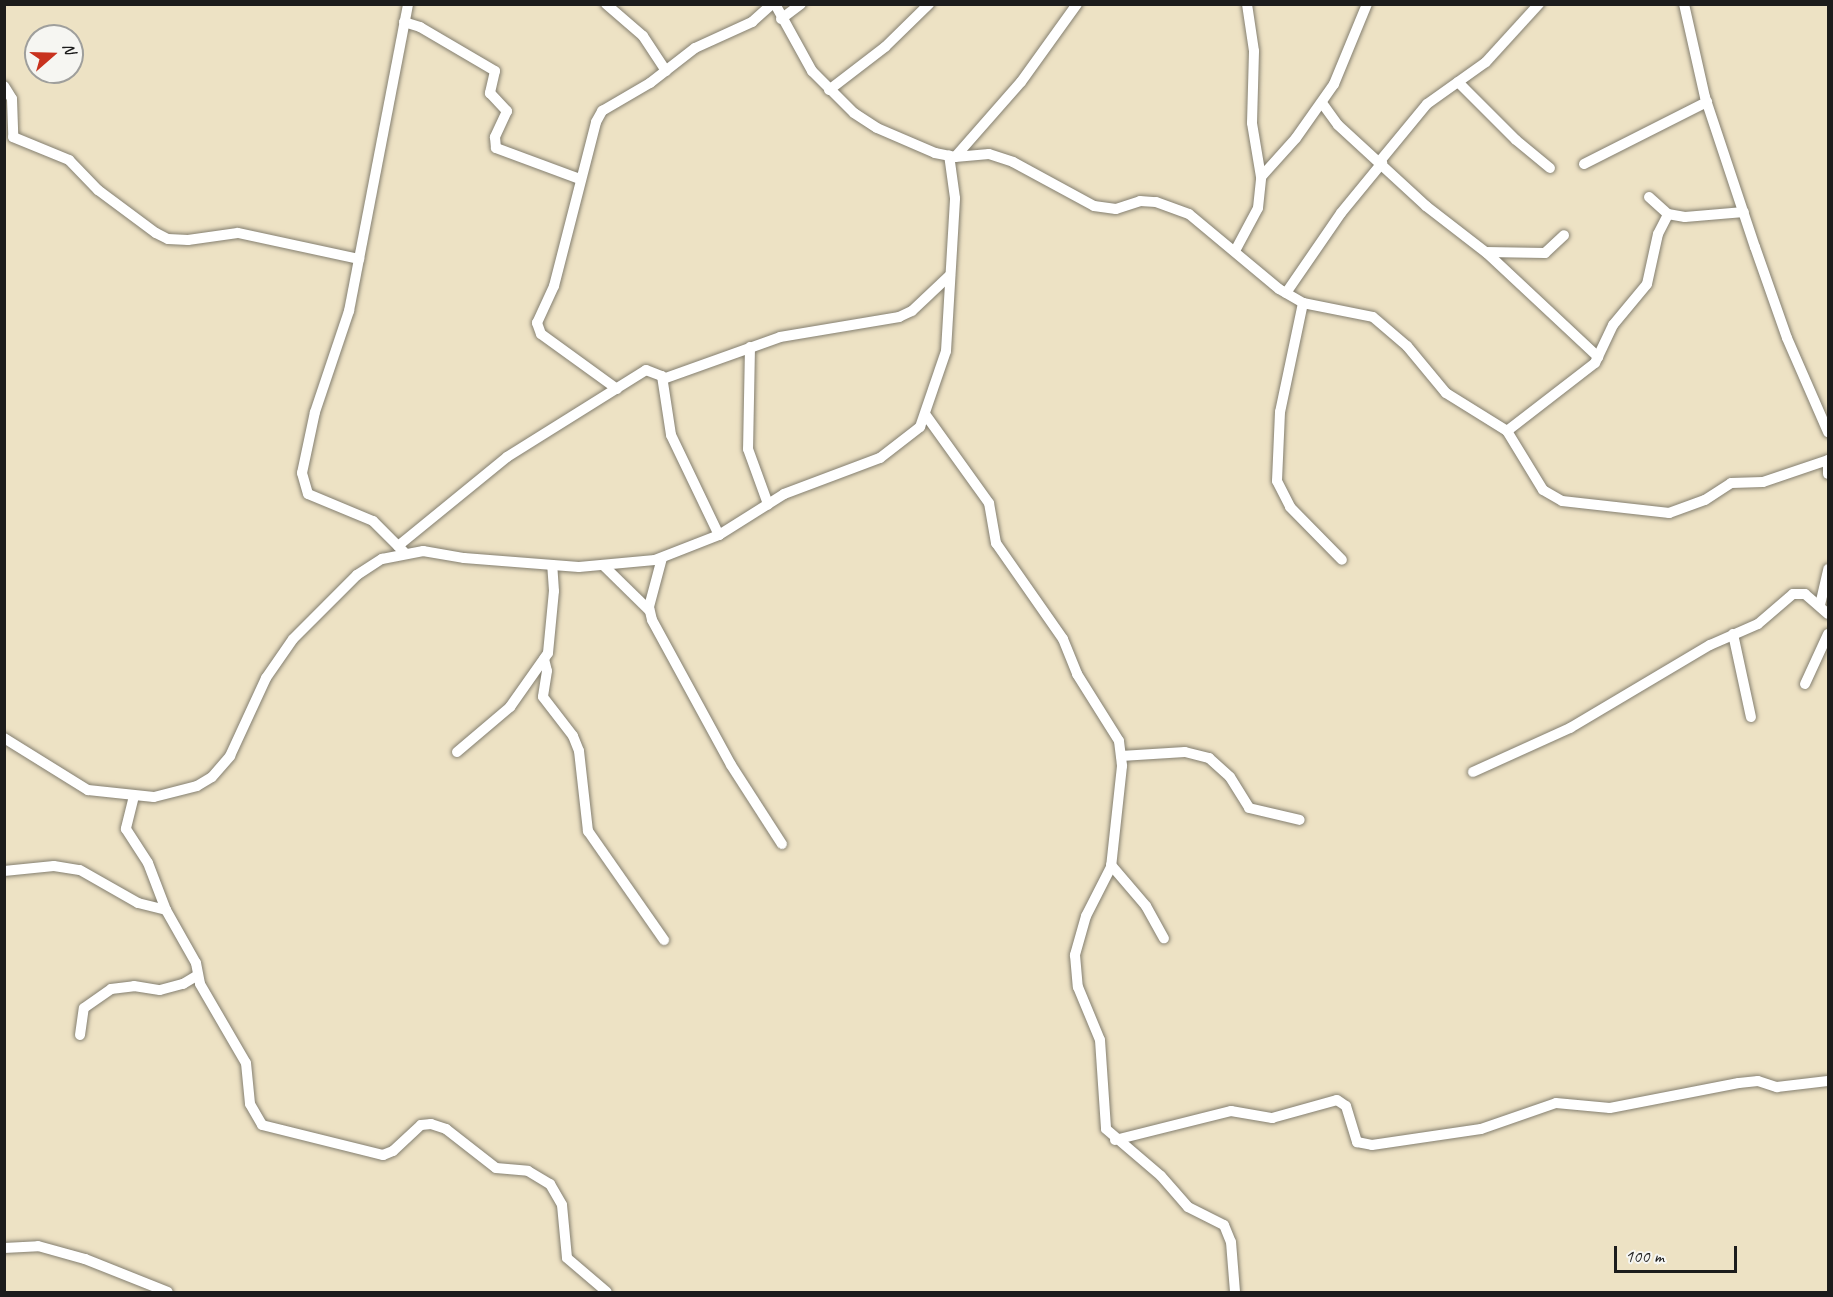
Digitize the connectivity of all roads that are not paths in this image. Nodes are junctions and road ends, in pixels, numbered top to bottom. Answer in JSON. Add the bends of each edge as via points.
{"nodes":[{"id":1,"x":408,"y":4,"type":"edge"},
{"id":2,"x":606,"y":4,"type":"edge"},
{"id":3,"x":773,"y":4,"type":"edge"},
{"id":4,"x":801,"y":4,"type":"edge"},
{"id":5,"x":929,"y":4,"type":"edge"},
{"id":6,"x":1077,"y":4,"type":"edge"},
{"id":7,"x":1247,"y":4,"type":"edge"},
{"id":8,"x":1367,"y":4,"type":"edge"},
{"id":9,"x":1539,"y":4,"type":"edge"},
{"id":10,"x":1684,"y":4,"type":"edge"},
{"id":11,"x":781,"y":19,"type":"junction"},
{"id":12,"x":404,"y":22,"type":"junction"},
{"id":13,"x":666,"y":71,"type":"junction"},
{"id":14,"x":1458,"y":82,"type":"junction"},
{"id":15,"x":4,"y":86,"type":"edge"},
{"id":16,"x":829,"y":90,"type":"junction"},
{"id":17,"x":1707,"y":102,"type":"junction"},
{"id":18,"x":1322,"y":103,"type":"junction"},
{"id":19,"x":952,"y":156,"type":"junction"},
{"id":20,"x":1381,"y":162,"type":"junction"},
{"id":21,"x":1584,"y":164,"type":"dead end"},
{"id":22,"x":1550,"y":168,"type":"dead end"},
{"id":23,"x":1262,"y":177,"type":"junction"},
{"id":24,"x":580,"y":179,"type":"junction"},
{"id":25,"x":1648,"y":197,"type":"dead end"},
{"id":26,"x":1744,"y":212,"type":"junction"},
{"id":27,"x":1668,"y":214,"type":"junction"},
{"id":28,"x":1564,"y":235,"type":"dead end"},
{"id":29,"x":1235,"y":251,"type":"junction"},
{"id":30,"x":1486,"y":252,"type":"junction"},
{"id":31,"x":359,"y":260,"type":"junction"},
{"id":32,"x":950,"y":275,"type":"junction"},
{"id":33,"x":1286,"y":293,"type":"junction"},
{"id":34,"x":1303,"y":303,"type":"junction"},
{"id":35,"x":750,"y":347,"type":"junction"},
{"id":36,"x":1598,"y":357,"type":"junction"},
{"id":37,"x":663,"y":379,"type":"junction"},
{"id":38,"x":617,"y":389,"type":"junction"},
{"id":39,"x":925,"y":414,"type":"junction"},
{"id":40,"x":1507,"y":431,"type":"junction"},
{"id":41,"x":1828,"y":432,"type":"edge"},
{"id":42,"x":1828,"y":460,"type":"edge"},
{"id":43,"x":1828,"y":474,"type":"edge"},
{"id":44,"x":768,"y":504,"type":"junction"},
{"id":45,"x":719,"y":535,"type":"junction"},
{"id":46,"x":401,"y":549,"type":"junction"},
{"id":47,"x":662,"y":558,"type":"junction"},
{"id":48,"x":1342,"y":560,"type":"dead end"},
{"id":49,"x":552,"y":565,"type":"junction"},
{"id":50,"x":604,"y":566,"type":"junction"},
{"id":51,"x":1828,"y":569,"type":"edge"},
{"id":52,"x":1820,"y":605,"type":"junction"},
{"id":53,"x":649,"y":610,"type":"junction"},
{"id":54,"x":1828,"y":614,"type":"edge"},
{"id":55,"x":1733,"y":634,"type":"junction"},
{"id":56,"x":1828,"y":634,"type":"edge"},
{"id":57,"x":544,"y":658,"type":"junction"},
{"id":58,"x":1805,"y":684,"type":"dead end"},
{"id":59,"x":1750,"y":717,"type":"dead end"},
{"id":60,"x":4,"y":738,"type":"edge"},
{"id":61,"x":457,"y":752,"type":"dead end"},
{"id":62,"x":1121,"y":756,"type":"junction"},
{"id":63,"x":1473,"y":772,"type":"dead end"},
{"id":64,"x":134,"y":796,"type":"junction"},
{"id":65,"x":1300,"y":820,"type":"dead end"},
{"id":66,"x":782,"y":844,"type":"dead end"},
{"id":67,"x":1111,"y":865,"type":"junction"},
{"id":68,"x":4,"y":871,"type":"edge"},
{"id":69,"x":166,"y":910,"type":"junction"},
{"id":70,"x":1164,"y":938,"type":"dead end"},
{"id":71,"x":664,"y":940,"type":"dead end"},
{"id":72,"x":198,"y":975,"type":"junction"},
{"id":73,"x":80,"y":1035,"type":"dead end"},
{"id":74,"x":1828,"y":1081,"type":"edge"},
{"id":75,"x":1115,"y":1140,"type":"junction"},
{"id":76,"x":4,"y":1248,"type":"edge"},
{"id":77,"x":168,"y":1293,"type":"edge"},
{"id":78,"x":607,"y":1293,"type":"edge"},
{"id":79,"x":1235,"y":1293,"type":"edge"}],
"edges":[{"from":1,"to":12,"type":"street"},
{"from":2,"to":13,"type":"street","via":[[644,36]]},
{"from":3,"to":11,"type":"street"},
{"from":3,"to":13,"type":"street","via":[[752,22],[695,48]]},
{"from":4,"to":11,"type":"street"},
{"from":5,"to":16,"type":"street","via":[[885,47]]},
{"from":6,"to":19,"type":"street","via":[[1021,82]]},
{"from":7,"to":23,"type":"street","via":[[1254,51],[1250,98]]},
{"from":8,"to":18,"type":"street","via":[[1334,84]]},
{"from":9,"to":14,"type":"street","via":[[1497,52]]},
{"from":10,"to":17,"type":"street"},
{"from":11,"to":16,"type":"street","via":[[812,71]]},
{"from":12,"to":24,"type":"street","via":[[420,27],[495,70],[490,93],[507,111],[495,137],[496,148]]},
{"from":12,"to":31,"type":"street"},
{"from":13,"to":24,"type":"street","via":[[602,111]]},
{"from":14,"to":20,"type":"street","via":[[1427,104]]},
{"from":14,"to":22,"type":"street"},
{"from":15,"to":31,"type":"street","via":[[12,99],[13,136],[69,160],[105,195],[168,239],[238,233]]},
{"from":16,"to":19,"type":"street","via":[[877,128]]},
{"from":17,"to":21,"type":"street"},
{"from":17,"to":26,"type":"street"},
{"from":18,"to":20,"type":"street","via":[[1338,125]]},
{"from":18,"to":23,"type":"street"},
{"from":19,"to":29,"type":"street","via":[[989,154],[1013,162],[1094,206],[1116,209],[1140,201],[1156,202],[1189,214]]},
{"from":19,"to":32,"type":"street","via":[[955,198]]},
{"from":20,"to":30,"type":"street","via":[[1426,206]]},
{"from":20,"to":33,"type":"street"},
{"from":23,"to":29,"type":"street","via":[[1258,208]]},
{"from":24,"to":38,"type":"street","via":[[554,286],[537,323],[541,334]]},
{"from":25,"to":27,"type":"street"},
{"from":26,"to":27,"type":"street","via":[[1685,217]]},
{"from":26,"to":41,"type":"street","via":[[1785,332]]},
{"from":27,"to":36,"type":"street","via":[[1658,234],[1647,284],[1613,325]]},
{"from":28,"to":30,"type":"street","via":[[1545,253]]},
{"from":29,"to":33,"type":"street"},
{"from":30,"to":36,"type":"street"},
{"from":31,"to":46,"type":"street","via":[[350,311],[315,412],[302,458],[302,473],[308,494],[373,521]]},
{"from":32,"to":35,"type":"street","via":[[912,311],[899,317],[780,337]]},
{"from":32,"to":39,"type":"street","via":[[946,351]]},
{"from":33,"to":34,"type":"street"},
{"from":34,"to":40,"type":"street","via":[[1373,317],[1400,338],[1446,393]]},
{"from":34,"to":48,"type":"street","via":[[1280,412],[1277,481],[1290,507]]},
{"from":35,"to":37,"type":"street"},
{"from":35,"to":44,"type":"street","via":[[748,449]]},
{"from":36,"to":40,"type":"street","via":[[1592,367],[1571,378]]},
{"from":37,"to":38,"type":"street","via":[[655,371],[646,370]]},
{"from":37,"to":45,"type":"street","via":[[670,435]]},
{"from":38,"to":46,"type":"street","via":[[507,457]]},
{"from":39,"to":44,"type":"street","via":[[920,427],[880,458],[811,482]]},
{"from":39,"to":62,"type":"street","via":[[989,503],[996,543],[1063,639],[1077,674],[1113,727]]},
{"from":40,"to":42,"type":"street","via":[[1543,489],[1562,501],[1616,510],[1669,513],[1705,500],[1731,483],[1763,482]]},
{"from":42,"to":43,"type":"street"},
{"from":44,"to":45,"type":"street"},
{"from":45,"to":47,"type":"street"},
{"from":46,"to":49,"type":"street"},
{"from":46,"to":64,"type":"street","via":[[357,575],[293,639],[266,678],[230,756],[212,777],[173,793]]},
{"from":47,"to":50,"type":"street"},
{"from":47,"to":53,"type":"street"},
{"from":49,"to":50,"type":"street"},
{"from":49,"to":57,"type":"street","via":[[552,625]]},
{"from":50,"to":53,"type":"street"},
{"from":51,"to":52,"type":"street"},
{"from":52,"to":54,"type":"street"},
{"from":52,"to":55,"type":"street","via":[[1805,594],[1793,594],[1758,624]]},
{"from":53,"to":66,"type":"street","via":[[728,758]]},
{"from":55,"to":59,"type":"street"},
{"from":55,"to":63,"type":"street","via":[[1570,728]]},
{"from":56,"to":58,"type":"street"},
{"from":57,"to":61,"type":"street","via":[[510,707]]},
{"from":57,"to":71,"type":"street","via":[[547,671],[543,697],[573,736],[579,751],[588,831]]},
{"from":60,"to":64,"type":"street","via":[[88,790]]},
{"from":62,"to":65,"type":"street","via":[[1185,752],[1209,758],[1230,777],[1249,808]]},
{"from":62,"to":67,"type":"street"},
{"from":64,"to":69,"type":"street","via":[[126,829],[148,863]]},
{"from":67,"to":70,"type":"street","via":[[1146,906]]},
{"from":67,"to":75,"type":"street","via":[[1082,927],[1075,955],[1078,987],[1100,1040],[1103,1114],[1106,1129]]},
{"from":68,"to":69,"type":"street","via":[[54,866],[80,870],[130,899]]},
{"from":69,"to":72,"type":"street","via":[[196,963]]},
{"from":72,"to":73,"type":"street","via":[[160,990],[134,986],[111,989],[84,1008]]},
{"from":72,"to":78,"type":"street","via":[[210,1004],[246,1063],[250,1104],[262,1125],[383,1155],[393,1151],[421,1125],[446,1129],[496,1168],[528,1171],[550,1184],[562,1205],[567,1258]]},
{"from":74,"to":75,"type":"street","via":[[1777,1087],[1739,1083],[1611,1108],[1556,1104],[1481,1129],[1372,1145],[1357,1142],[1346,1106],[1336,1100],[1272,1118],[1231,1111]]},
{"from":75,"to":79,"type":"street","via":[[1161,1176],[1188,1207],[1224,1225],[1231,1242]]},
{"from":76,"to":77,"type":"street","via":[[38,1246],[86,1259]]}]}
